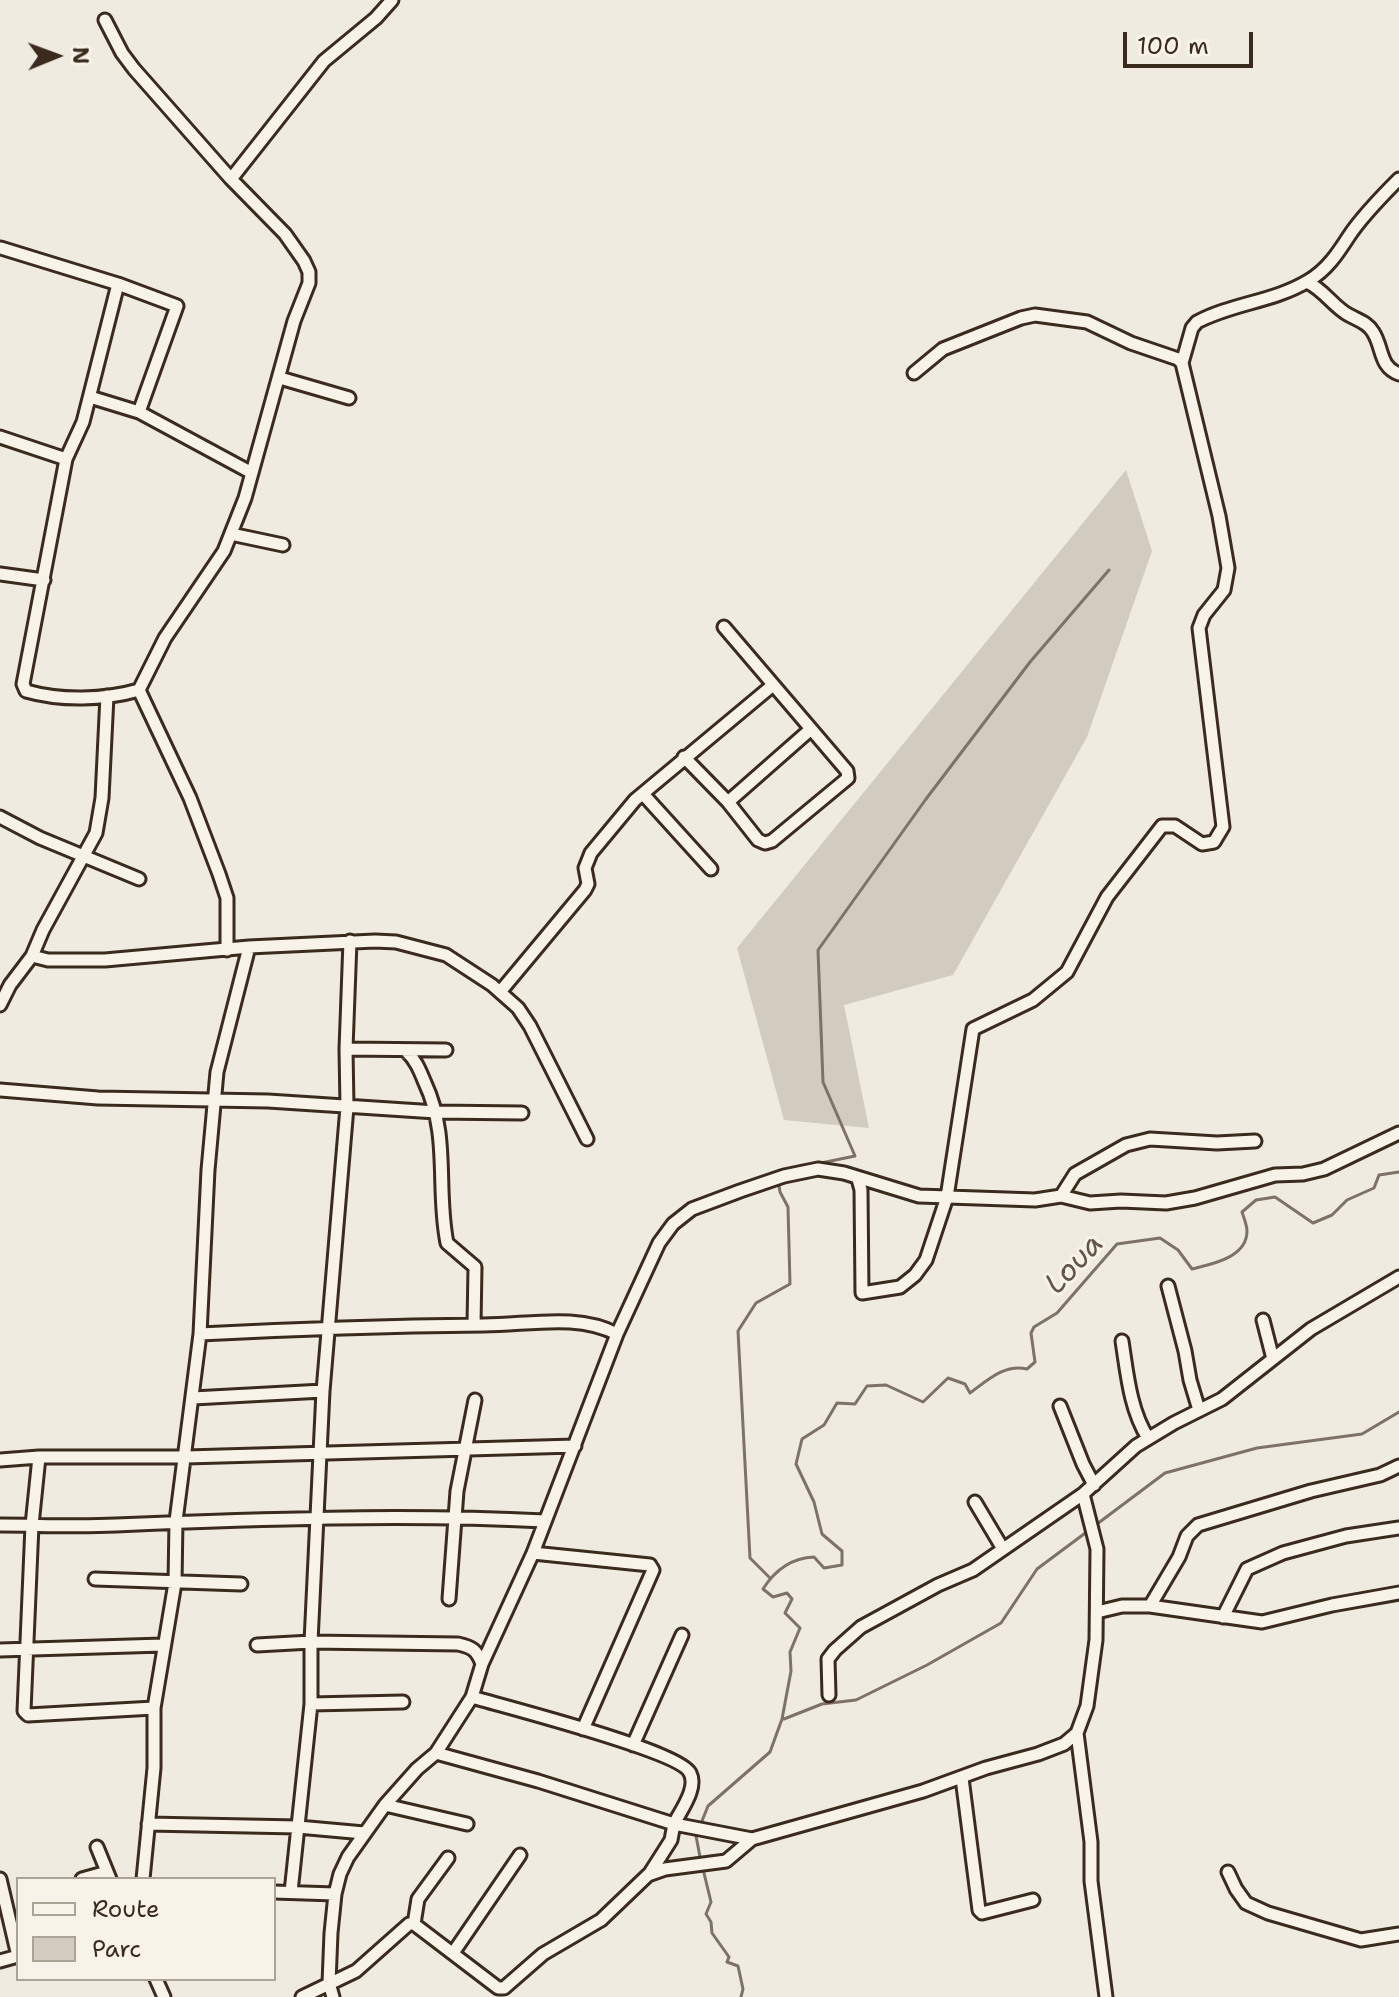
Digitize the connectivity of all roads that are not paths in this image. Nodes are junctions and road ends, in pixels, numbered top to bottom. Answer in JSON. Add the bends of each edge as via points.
{"nodes":[{"id":1,"x":392,"y":0,"type":"edge"},
{"id":2,"x":105,"y":20,"type":"dead end"},
{"id":3,"x":231,"y":179,"type":"junction"},
{"id":4,"x":1399,"y":179,"type":"edge"},
{"id":5,"x":1,"y":248,"type":"edge"},
{"id":6,"x":1307,"y":282,"type":"junction"},
{"id":7,"x":118,"y":284,"type":"junction"},
{"id":8,"x":1182,"y":363,"type":"junction"},
{"id":9,"x":914,"y":373,"type":"dead end"},
{"id":10,"x":1399,"y":374,"type":"edge"},
{"id":11,"x":280,"y":378,"type":"junction"},
{"id":12,"x":90,"y":397,"type":"junction"},
{"id":13,"x":349,"y":398,"type":"dead end"},
{"id":14,"x":139,"y":412,"type":"junction"},
{"id":15,"x":0,"y":437,"type":"edge"},
{"id":16,"x":66,"y":459,"type":"junction"},
{"id":17,"x":252,"y":473,"type":"junction"},
{"id":18,"x":231,"y":534,"type":"junction"},
{"id":19,"x":283,"y":545,"type":"dead end"},
{"id":20,"x":0,"y":574,"type":"edge"},
{"id":21,"x":44,"y":580,"type":"junction"},
{"id":22,"x":724,"y":627,"type":"dead end"},
{"id":23,"x":773,"y":685,"type":"junction"},
{"id":24,"x":139,"y":690,"type":"junction"},
{"id":25,"x":107,"y":696,"type":"junction"},
{"id":26,"x":811,"y":729,"type":"junction"},
{"id":27,"x":684,"y":757,"type":"junction"},
{"id":28,"x":643,"y":794,"type":"junction"},
{"id":29,"x":728,"y":802,"type":"junction"},
{"id":30,"x":0,"y":817,"type":"edge"},
{"id":31,"x":85,"y":856,"type":"junction"},
{"id":32,"x":711,"y":869,"type":"dead end"},
{"id":33,"x":139,"y":879,"type":"dead end"},
{"id":34,"x":350,"y":941,"type":"junction"},
{"id":35,"x":249,"y":947,"type":"junction"},
{"id":36,"x":227,"y":950,"type":"junction"},
{"id":37,"x":32,"y":956,"type":"junction"},
{"id":38,"x":500,"y":992,"type":"junction"},
{"id":39,"x":0,"y":1005,"type":"edge"},
{"id":40,"x":346,"y":1049,"type":"junction"},
{"id":41,"x":446,"y":1050,"type":"dead end"},
{"id":42,"x":406,"y":1051,"type":"junction"},
{"id":43,"x":0,"y":1090,"type":"edge"},
{"id":44,"x":215,"y":1100,"type":"junction"},
{"id":45,"x":347,"y":1107,"type":"junction"},
{"id":46,"x":436,"y":1112,"type":"junction"},
{"id":47,"x":522,"y":1113,"type":"dead end"},
{"id":48,"x":1399,"y":1133,"type":"edge"},
{"id":49,"x":587,"y":1139,"type":"dead end"},
{"id":50,"x":1255,"y":1141,"type":"dead end"},
{"id":51,"x":858,"y":1179,"type":"junction"},
{"id":52,"x":1061,"y":1196,"type":"junction"},
{"id":53,"x":947,"y":1197,"type":"junction"},
{"id":54,"x":1399,"y":1277,"type":"edge"},
{"id":55,"x":1168,"y":1286,"type":"dead end"},
{"id":56,"x":1263,"y":1320,"type":"dead end"},
{"id":57,"x":474,"y":1325,"type":"junction"},
{"id":58,"x":330,"y":1327,"type":"junction"},
{"id":59,"x":200,"y":1334,"type":"junction"},
{"id":60,"x":617,"y":1334,"type":"junction"},
{"id":61,"x":1122,"y":1341,"type":"dead end"},
{"id":62,"x":1273,"y":1359,"type":"junction"},
{"id":63,"x":323,"y":1391,"type":"junction"},
{"id":64,"x":193,"y":1398,"type":"junction"},
{"id":65,"x":475,"y":1400,"type":"dead end"},
{"id":66,"x":1060,"y":1406,"type":"dead end"},
{"id":67,"x":1199,"y":1410,"type":"junction"},
{"id":68,"x":1148,"y":1438,"type":"junction"},
{"id":69,"x":575,"y":1446,"type":"junction"},
{"id":70,"x":467,"y":1449,"type":"junction"},
{"id":71,"x":320,"y":1454,"type":"junction"},
{"id":72,"x":39,"y":1457,"type":"junction"},
{"id":73,"x":186,"y":1457,"type":"junction"},
{"id":74,"x":0,"y":1460,"type":"edge"},
{"id":75,"x":1399,"y":1466,"type":"edge"},
{"id":76,"x":1094,"y":1485,"type":"junction"},
{"id":77,"x":1083,"y":1494,"type":"junction"},
{"id":78,"x":975,"y":1502,"type":"dead end"},
{"id":79,"x":455,"y":1516,"type":"junction"},
{"id":80,"x":318,"y":1518,"type":"junction"},
{"id":81,"x":176,"y":1521,"type":"junction"},
{"id":82,"x":545,"y":1521,"type":"junction"},
{"id":83,"x":0,"y":1525,"type":"edge"},
{"id":84,"x":32,"y":1525,"type":"junction"},
{"id":85,"x":1399,"y":1528,"type":"edge"},
{"id":86,"x":1003,"y":1549,"type":"junction"},
{"id":87,"x":533,"y":1553,"type":"junction"},
{"id":88,"x":95,"y":1579,"type":"dead end"},
{"id":89,"x":175,"y":1583,"type":"junction"},
{"id":90,"x":241,"y":1584,"type":"dead end"},
{"id":91,"x":1399,"y":1593,"type":"edge"},
{"id":92,"x":449,"y":1599,"type":"dead end"},
{"id":93,"x":1150,"y":1606,"type":"junction"},
{"id":94,"x":1097,"y":1612,"type":"junction"},
{"id":95,"x":1223,"y":1617,"type":"junction"},
{"id":96,"x":682,"y":1635,"type":"dead end"},
{"id":97,"x":311,"y":1642,"type":"junction"},
{"id":98,"x":163,"y":1645,"type":"junction"},
{"id":99,"x":257,"y":1645,"type":"dead end"},
{"id":100,"x":0,"y":1650,"type":"edge"},
{"id":101,"x":26,"y":1650,"type":"junction"},
{"id":102,"x":482,"y":1664,"type":"junction"},
{"id":103,"x":829,"y":1695,"type":"dead end"},
{"id":104,"x":472,"y":1697,"type":"junction"},
{"id":105,"x":403,"y":1702,"type":"dead end"},
{"id":106,"x":311,"y":1704,"type":"junction"},
{"id":107,"x":154,"y":1708,"type":"junction"},
{"id":108,"x":583,"y":1729,"type":"junction"},
{"id":109,"x":1077,"y":1733,"type":"junction"},
{"id":110,"x":633,"y":1745,"type":"junction"},
{"id":111,"x":436,"y":1753,"type":"junction"},
{"id":112,"x":962,"y":1778,"type":"junction"},
{"id":113,"x":385,"y":1805,"type":"junction"},
{"id":114,"x":148,"y":1824,"type":"junction"},
{"id":115,"x":467,"y":1824,"type":"dead end"},
{"id":116,"x":674,"y":1824,"type":"junction"},
{"id":117,"x":298,"y":1827,"type":"junction"},
{"id":118,"x":364,"y":1833,"type":"junction"},
{"id":119,"x":752,"y":1839,"type":"junction"},
{"id":120,"x":97,"y":1847,"type":"dead end"},
{"id":121,"x":520,"y":1855,"type":"dead end"},
{"id":122,"x":448,"y":1858,"type":"dead end"},
{"id":123,"x":1228,"y":1872,"type":"dead end"},
{"id":124,"x":109,"y":1875,"type":"edge"},
{"id":125,"x":648,"y":1875,"type":"junction"},
{"id":126,"x":143,"y":1877,"type":"edge"},
{"id":127,"x":0,"y":1879,"type":"edge"},
{"id":128,"x":276,"y":1892,"type":"edge"},
{"id":129,"x":291,"y":1892,"type":"junction"},
{"id":130,"x":335,"y":1894,"type":"junction"},
{"id":131,"x":1033,"y":1900,"type":"dead end"},
{"id":132,"x":414,"y":1924,"type":"junction"},
{"id":133,"x":1399,"y":1934,"type":"edge"},
{"id":134,"x":16,"y":1947,"type":"edge"},
{"id":135,"x":453,"y":1953,"type":"junction"},
{"id":136,"x":329,"y":1983,"type":"junction"},
{"id":137,"x":302,"y":1997,"type":"edge"},
{"id":138,"x":333,"y":1997,"type":"edge"},
{"id":139,"x":1106,"y":1997,"type":"edge"}],
"edges":[{"from":1,"to":3,"type":"street","via":[[324,61]]},
{"from":2,"to":3,"type":"street","via":[[134,69]]},
{"from":3,"to":11,"type":"street","via":[[285,234],[309,272]]},
{"from":4,"to":6,"type":"street","via":[[1333,261]]},
{"from":5,"to":7,"type":"street"},
{"from":6,"to":8,"type":"street","via":[[1275,298],[1245,303],[1197,322]]},
{"from":6,"to":10,"type":"street","via":[[1366,324],[1383,360]]},
{"from":7,"to":12,"type":"street"},
{"from":7,"to":14,"type":"street","via":[[177,306]]},
{"from":8,"to":9,"type":"street","via":[[1087,322],[1035,315],[943,349]]},
{"from":8,"to":53,"type":"street","via":[[1228,568],[1224,590],[1199,628],[1220,786],[1221,833],[1214,842],[1202,844],[1175,826],[1162,826],[1107,897],[1067,972],[1033,1000],[973,1029]]},
{"from":11,"to":13,"type":"street"},
{"from":11,"to":17,"type":"street"},
{"from":12,"to":14,"type":"street"},
{"from":12,"to":16,"type":"street"},
{"from":14,"to":17,"type":"street"},
{"from":15,"to":16,"type":"street"},
{"from":16,"to":21,"type":"street"},
{"from":17,"to":18,"type":"street"},
{"from":18,"to":19,"type":"street"},
{"from":18,"to":24,"type":"street","via":[[165,638]]},
{"from":20,"to":21,"type":"street"},
{"from":21,"to":25,"type":"street","via":[[24,688],[40,695]]},
{"from":22,"to":23,"type":"street"},
{"from":23,"to":26,"type":"street"},
{"from":23,"to":27,"type":"street"},
{"from":24,"to":25,"type":"street"},
{"from":24,"to":36,"type":"street","via":[[219,874],[228,907]]},
{"from":25,"to":31,"type":"street","via":[[102,798],[96,833]]},
{"from":26,"to":29,"type":"street"},
{"from":26,"to":29,"type":"street","via":[[847,771],[846,780],[768,842],[758,840]]},
{"from":27,"to":28,"type":"street"},
{"from":27,"to":29,"type":"street"},
{"from":28,"to":32,"type":"street"},
{"from":28,"to":38,"type":"street","via":[[591,853],[585,890]]},
{"from":30,"to":31,"type":"street"},
{"from":31,"to":33,"type":"street"},
{"from":31,"to":37,"type":"street"},
{"from":34,"to":35,"type":"street"},
{"from":34,"to":38,"type":"street","via":[[396,942],[446,955]]},
{"from":34,"to":40,"type":"street"},
{"from":35,"to":36,"type":"street"},
{"from":35,"to":44,"type":"street","via":[[224,1037]]},
{"from":36,"to":37,"type":"street","via":[[105,960]]},
{"from":37,"to":39,"type":"street"},
{"from":38,"to":49,"type":"street","via":[[530,1026]]},
{"from":40,"to":42,"type":"street"},
{"from":40,"to":45,"type":"street"},
{"from":41,"to":42,"type":"street"},
{"from":42,"to":46,"type":"street"},
{"from":43,"to":44,"type":"street"},
{"from":44,"to":45,"type":"street"},
{"from":44,"to":59,"type":"street"},
{"from":45,"to":46,"type":"street"},
{"from":45,"to":58,"type":"street"},
{"from":46,"to":47,"type":"street"},
{"from":46,"to":57,"type":"street","via":[[446,1238],[475,1267]]},
{"from":48,"to":52,"type":"street","via":[[1324,1169],[1275,1175],[1195,1198],[1090,1203]]},
{"from":50,"to":52,"type":"street","via":[[1150,1139],[1126,1145],[1075,1174]]},
{"from":51,"to":53,"type":"street","via":[[919,1196]]},
{"from":51,"to":53,"type":"street","via":[[862,1293],[900,1287],[915,1275],[926,1260]]},
{"from":51,"to":60,"type":"street","via":[[818,1169],[779,1177],[692,1209],[659,1243]]},
{"from":52,"to":53,"type":"street"},
{"from":54,"to":62,"type":"street","via":[[1311,1329]]},
{"from":55,"to":67,"type":"street"},
{"from":56,"to":62,"type":"street"},
{"from":57,"to":58,"type":"street"},
{"from":57,"to":60,"type":"street","via":[[584,1322]]},
{"from":58,"to":59,"type":"street"},
{"from":58,"to":63,"type":"street"},
{"from":59,"to":64,"type":"street"},
{"from":60,"to":69,"type":"street"},
{"from":61,"to":68,"type":"street","via":[[1134,1407]]},
{"from":62,"to":67,"type":"street"},
{"from":63,"to":64,"type":"street"},
{"from":63,"to":71,"type":"street"},
{"from":64,"to":73,"type":"street"},
{"from":65,"to":70,"type":"street"},
{"from":66,"to":76,"type":"street"},
{"from":67,"to":68,"type":"street"},
{"from":68,"to":76,"type":"street"},
{"from":69,"to":70,"type":"street"},
{"from":69,"to":82,"type":"street"},
{"from":70,"to":71,"type":"street"},
{"from":70,"to":79,"type":"street"},
{"from":71,"to":73,"type":"street"},
{"from":71,"to":80,"type":"street"},
{"from":72,"to":73,"type":"street"},
{"from":72,"to":74,"type":"street"},
{"from":72,"to":84,"type":"street"},
{"from":73,"to":81,"type":"street"},
{"from":75,"to":93,"type":"street","via":[[1198,1525]]},
{"from":76,"to":77,"type":"street"},
{"from":77,"to":86,"type":"street"},
{"from":77,"to":94,"type":"street","via":[[1097,1549]]},
{"from":78,"to":86,"type":"street"},
{"from":79,"to":80,"type":"street"},
{"from":79,"to":82,"type":"street"},
{"from":79,"to":92,"type":"street"},
{"from":80,"to":81,"type":"street"},
{"from":80,"to":97,"type":"street"},
{"from":81,"to":84,"type":"street"},
{"from":81,"to":89,"type":"street"},
{"from":82,"to":87,"type":"street"},
{"from":83,"to":84,"type":"street"},
{"from":84,"to":101,"type":"street"},
{"from":85,"to":95,"type":"street","via":[[1346,1536],[1247,1569]]},
{"from":86,"to":103,"type":"street","via":[[843,1642],[828,1659]]},
{"from":87,"to":102,"type":"street"},
{"from":87,"to":108,"type":"street","via":[[650,1565],[653,1570]]},
{"from":88,"to":89,"type":"street"},
{"from":89,"to":90,"type":"street"},
{"from":89,"to":98,"type":"street"},
{"from":91,"to":95,"type":"street","via":[[1262,1622]]},
{"from":93,"to":94,"type":"street"},
{"from":93,"to":95,"type":"street"},
{"from":94,"to":109,"type":"street","via":[[1087,1706]]},
{"from":96,"to":110,"type":"street"},
{"from":97,"to":99,"type":"street"},
{"from":97,"to":102,"type":"street","via":[[458,1644],[471,1647]]},
{"from":97,"to":106,"type":"street"},
{"from":98,"to":101,"type":"street"},
{"from":98,"to":107,"type":"street"},
{"from":100,"to":101,"type":"street"},
{"from":101,"to":107,"type":"street","via":[[26,1714]]},
{"from":102,"to":104,"type":"street"},
{"from":104,"to":108,"type":"street"},
{"from":104,"to":111,"type":"street"},
{"from":105,"to":106,"type":"street"},
{"from":106,"to":117,"type":"street"},
{"from":107,"to":114,"type":"street"},
{"from":108,"to":110,"type":"street"},
{"from":109,"to":112,"type":"street","via":[[1064,1744]]},
{"from":109,"to":139,"type":"street"},
{"from":110,"to":116,"type":"street","via":[[677,1761],[692,1775],[693,1785]]},
{"from":111,"to":113,"type":"street"},
{"from":111,"to":116,"type":"street"},
{"from":112,"to":119,"type":"street"},
{"from":112,"to":131,"type":"street","via":[[979,1910]]},
{"from":113,"to":115,"type":"street"},
{"from":113,"to":118,"type":"street"},
{"from":114,"to":117,"type":"street"},
{"from":114,"to":126,"type":"street"},
{"from":116,"to":119,"type":"street"},
{"from":116,"to":125,"type":"street","via":[[671,1840]]},
{"from":117,"to":118,"type":"street"},
{"from":117,"to":129,"type":"street"},
{"from":118,"to":130,"type":"street","via":[[348,1857]]},
{"from":119,"to":125,"type":"street","via":[[726,1861]]},
{"from":120,"to":124,"type":"street"},
{"from":121,"to":135,"type":"street"},
{"from":122,"to":132,"type":"street","via":[[418,1899]]},
{"from":123,"to":133,"type":"street","via":[[1241,1898],[1268,1913],[1356,1940]]},
{"from":125,"to":135,"type":"street","via":[[601,1920],[543,1954],[504,1988]]},
{"from":127,"to":134,"type":"street"},
{"from":128,"to":129,"type":"street"},
{"from":129,"to":130,"type":"street"},
{"from":130,"to":136,"type":"street"},
{"from":132,"to":135,"type":"street"},
{"from":132,"to":136,"type":"street","via":[[356,1971]]},
{"from":136,"to":137,"type":"street"},
{"from":136,"to":138,"type":"street"}]}
